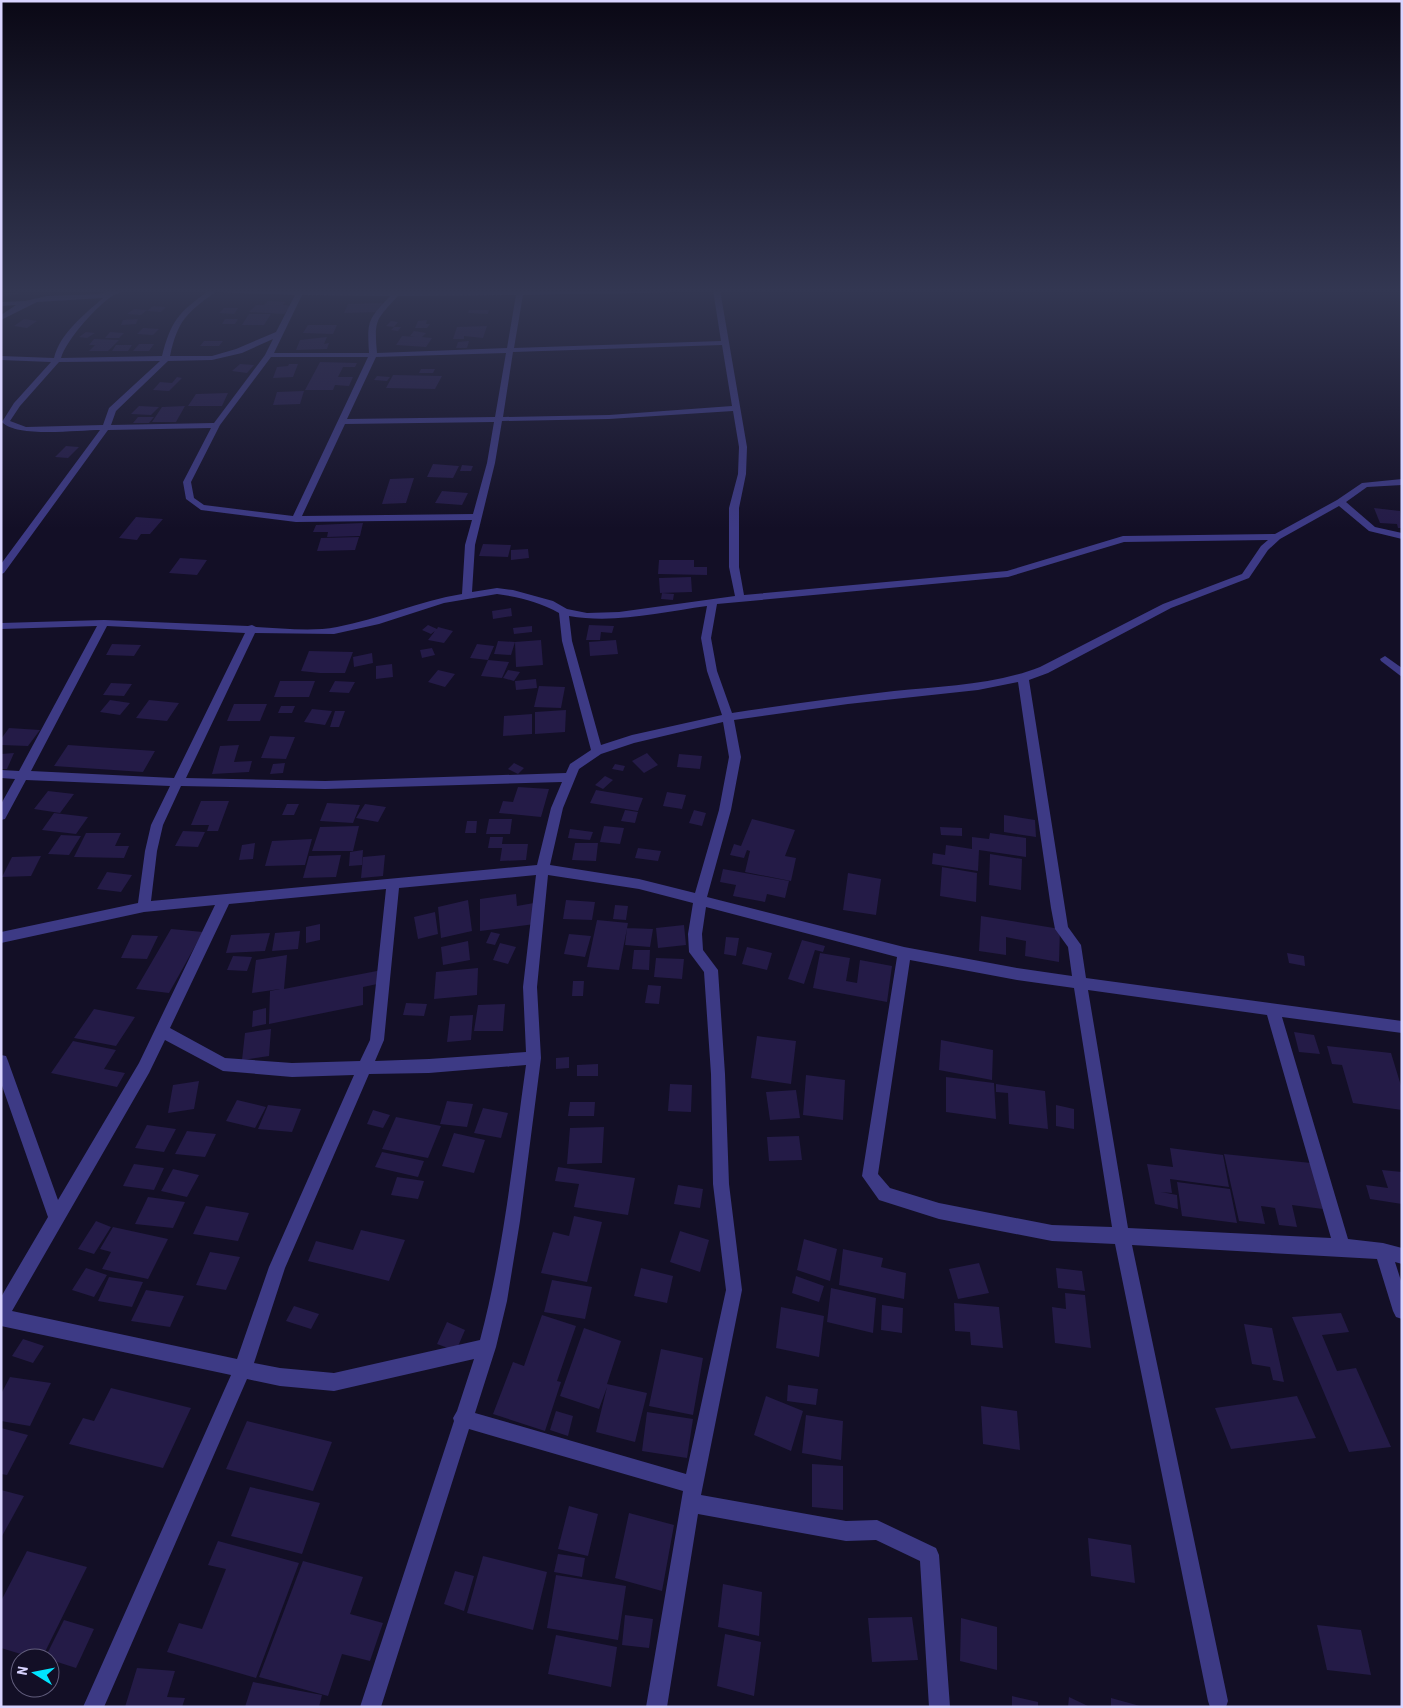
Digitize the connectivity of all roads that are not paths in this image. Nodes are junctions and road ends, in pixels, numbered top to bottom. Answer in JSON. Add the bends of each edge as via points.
{"nodes":[{"id":1,"x":48,"y":370,"type":"edge"},
{"id":2,"x":156,"y":370,"type":"edge"},
{"id":3,"x":258,"y":370,"type":"edge"},
{"id":4,"x":366,"y":370,"type":"edge"},
{"id":5,"x":506,"y":370,"type":"edge"},
{"id":6,"x":730,"y":370,"type":"edge"},
{"id":7,"x":736,"y":408,"type":"junction"},
{"id":8,"x":498,"y":419,"type":"junction"},
{"id":9,"x":342,"y":422,"type":"junction"},
{"id":10,"x":216,"y":425,"type":"junction"},
{"id":11,"x":11,"y":426,"type":"junction"},
{"id":12,"x":1,"y":427,"type":"edge"},
{"id":13,"x":106,"y":427,"type":"junction"},
{"id":14,"x":1,"y":433,"type":"edge"},
{"id":15,"x":1402,"y":482,"type":"edge"},
{"id":16,"x":1340,"y":502,"type":"junction"},
{"id":17,"x":478,"y":517,"type":"junction"},
{"id":18,"x":296,"y":519,"type":"junction"},
{"id":19,"x":1402,"y":536,"type":"edge"},
{"id":20,"x":1276,"y":537,"type":"junction"},
{"id":21,"x":1,"y":571,"type":"edge"},
{"id":22,"x":467,"y":596,"type":"junction"},
{"id":23,"x":740,"y":598,"type":"junction"},
{"id":24,"x":713,"y":601,"type":"junction"},
{"id":25,"x":564,"y":612,"type":"junction"},
{"id":26,"x":104,"y":623,"type":"junction"},
{"id":27,"x":1,"y":626,"type":"edge"},
{"id":28,"x":252,"y":628,"type":"junction"},
{"id":29,"x":1385,"y":659,"type":"dead end"},
{"id":30,"x":1402,"y":674,"type":"edge"},
{"id":31,"x":1023,"y":678,"type":"junction"},
{"id":32,"x":728,"y":717,"type":"junction"},
{"id":33,"x":597,"y":751,"type":"junction"},
{"id":34,"x":1,"y":774,"type":"edge"},
{"id":35,"x":23,"y":775,"type":"junction"},
{"id":36,"x":570,"y":777,"type":"junction"},
{"id":37,"x":178,"y":782,"type":"junction"},
{"id":38,"x":1,"y":816,"type":"edge"},
{"id":39,"x":543,"y":869,"type":"junction"},
{"id":40,"x":393,"y":885,"type":"junction"},
{"id":41,"x":224,"y":900,"type":"junction"},
{"id":42,"x":700,"y":900,"type":"junction"},
{"id":43,"x":144,"y":907,"type":"junction"},
{"id":44,"x":1,"y":938,"type":"edge"},
{"id":45,"x":904,"y":953,"type":"junction"},
{"id":46,"x":1079,"y":983,"type":"junction"},
{"id":47,"x":1273,"y":1010,"type":"junction"},
{"id":48,"x":1402,"y":1027,"type":"edge"},
{"id":49,"x":162,"y":1031,"type":"junction"},
{"id":50,"x":534,"y":1058,"type":"junction"},
{"id":51,"x":1,"y":1060,"type":"edge"},
{"id":52,"x":363,"y":1069,"type":"junction"},
{"id":53,"x":57,"y":1219,"type":"junction"},
{"id":54,"x":1122,"y":1236,"type":"junction"},
{"id":55,"x":1342,"y":1247,"type":"junction"},
{"id":56,"x":1383,"y":1251,"type":"junction"},
{"id":57,"x":1402,"y":1256,"type":"edge"},
{"id":58,"x":1402,"y":1310,"type":"edge"},
{"id":59,"x":1,"y":1316,"type":"edge"},
{"id":60,"x":486,"y":1348,"type":"junction"},
{"id":61,"x":243,"y":1368,"type":"junction"},
{"id":62,"x":462,"y":1418,"type":"junction"},
{"id":63,"x":692,"y":1494,"type":"junction"},
{"id":64,"x":1218,"y":1701,"type":"dead end"},
{"id":65,"x":93,"y":1707,"type":"edge"},
{"id":66,"x":370,"y":1707,"type":"edge"},
{"id":67,"x":656,"y":1707,"type":"edge"},
{"id":68,"x":940,"y":1707,"type":"edge"}],
"edges":[{"from":1,"to":11,"type":"street","via":[[17,405],[6,422]]},
{"from":2,"to":13,"type":"street","via":[[112,410]]},
{"from":3,"to":10,"type":"street"},
{"from":4,"to":9,"type":"street"},
{"from":5,"to":8,"type":"street"},
{"from":6,"to":7,"type":"street"},
{"from":7,"to":8,"type":"street","via":[[609,417]]},
{"from":7,"to":23,"type":"street","via":[[743,447],[742,474],[734,508],[734,568]]},
{"from":8,"to":9,"type":"street"},
{"from":8,"to":17,"type":"street"},
{"from":9,"to":18,"type":"street"},
{"from":10,"to":13,"type":"street"},
{"from":10,"to":18,"type":"street","via":[[187,482],[190,499],[202,507]]},
{"from":11,"to":12,"type":"street"},
{"from":11,"to":13,"type":"street"},
{"from":11,"to":14,"type":"street"},
{"from":13,"to":21,"type":"street"},
{"from":15,"to":16,"type":"street","via":[[1365,486]]},
{"from":16,"to":19,"type":"street","via":[[1372,529]]},
{"from":16,"to":20,"type":"street"},
{"from":17,"to":18,"type":"street"},
{"from":17,"to":22,"type":"street","via":[[470,545]]},
{"from":20,"to":23,"type":"street","via":[[1123,539],[1008,574]]},
{"from":20,"to":31,"type":"street","via":[[1264,548],[1246,576],[1167,606]]},
{"from":22,"to":25,"type":"street","via":[[513,592],[549,603]]},
{"from":22,"to":28,"type":"street","via":[[334,631]]},
{"from":23,"to":24,"type":"street"},
{"from":24,"to":25,"type":"street","via":[[619,615],[587,616]]},
{"from":24,"to":32,"type":"street","via":[[706,638],[712,671]]},
{"from":25,"to":33,"type":"street","via":[[567,641]]},
{"from":26,"to":27,"type":"street"},
{"from":26,"to":28,"type":"street"},
{"from":26,"to":35,"type":"street"},
{"from":28,"to":37,"type":"street"},
{"from":29,"to":30,"type":"street"},
{"from":31,"to":32,"type":"street"},
{"from":31,"to":46,"type":"street","via":[[1058,908],[1062,929],[1074,945]]},
{"from":32,"to":33,"type":"street","via":[[632,739]]},
{"from":32,"to":42,"type":"street","via":[[735,757]]},
{"from":33,"to":36,"type":"street","via":[[574,767]]},
{"from":34,"to":35,"type":"street"},
{"from":35,"to":37,"type":"street"},
{"from":35,"to":38,"type":"street"},
{"from":36,"to":37,"type":"street","via":[[325,785]]},
{"from":36,"to":39,"type":"street","via":[[557,808]]},
{"from":37,"to":43,"type":"street","via":[[157,825],[150,851]]},
{"from":39,"to":40,"type":"street"},
{"from":39,"to":42,"type":"street","via":[[639,884]]},
{"from":39,"to":50,"type":"street","via":[[530,987]]},
{"from":40,"to":41,"type":"street"},
{"from":40,"to":52,"type":"street","via":[[377,1040]]},
{"from":41,"to":43,"type":"street"},
{"from":41,"to":49,"type":"street"},
{"from":42,"to":45,"type":"street"},
{"from":42,"to":63,"type":"street","via":[[696,952],[711,970],[722,1193],[734,1290]]},
{"from":43,"to":44,"type":"street"},
{"from":45,"to":46,"type":"street"},
{"from":45,"to":54,"type":"street","via":[[870,1176],[885,1194],[939,1211],[1052,1233]]},
{"from":46,"to":47,"type":"street"},
{"from":46,"to":54,"type":"street"},
{"from":47,"to":48,"type":"street"},
{"from":47,"to":55,"type":"street"},
{"from":49,"to":52,"type":"street","via":[[224,1064],[292,1070]]},
{"from":49,"to":53,"type":"street"},
{"from":50,"to":52,"type":"street"},
{"from":50,"to":60,"type":"street","via":[[499,1301]]},
{"from":51,"to":53,"type":"street"},
{"from":52,"to":61,"type":"street","via":[[277,1267]]},
{"from":53,"to":59,"type":"street"},
{"from":54,"to":55,"type":"street"},
{"from":54,"to":64,"type":"street"},
{"from":55,"to":56,"type":"street"},
{"from":56,"to":57,"type":"street"},
{"from":56,"to":58,"type":"street"},
{"from":59,"to":61,"type":"street"},
{"from":60,"to":61,"type":"street","via":[[334,1382],[280,1377]]},
{"from":60,"to":62,"type":"street"},
{"from":61,"to":65,"type":"street"},
{"from":62,"to":63,"type":"street"},
{"from":62,"to":66,"type":"street"},
{"from":63,"to":67,"type":"street"},
{"from":63,"to":68,"type":"street","via":[[846,1531],[877,1530],[929,1556]]}]}
